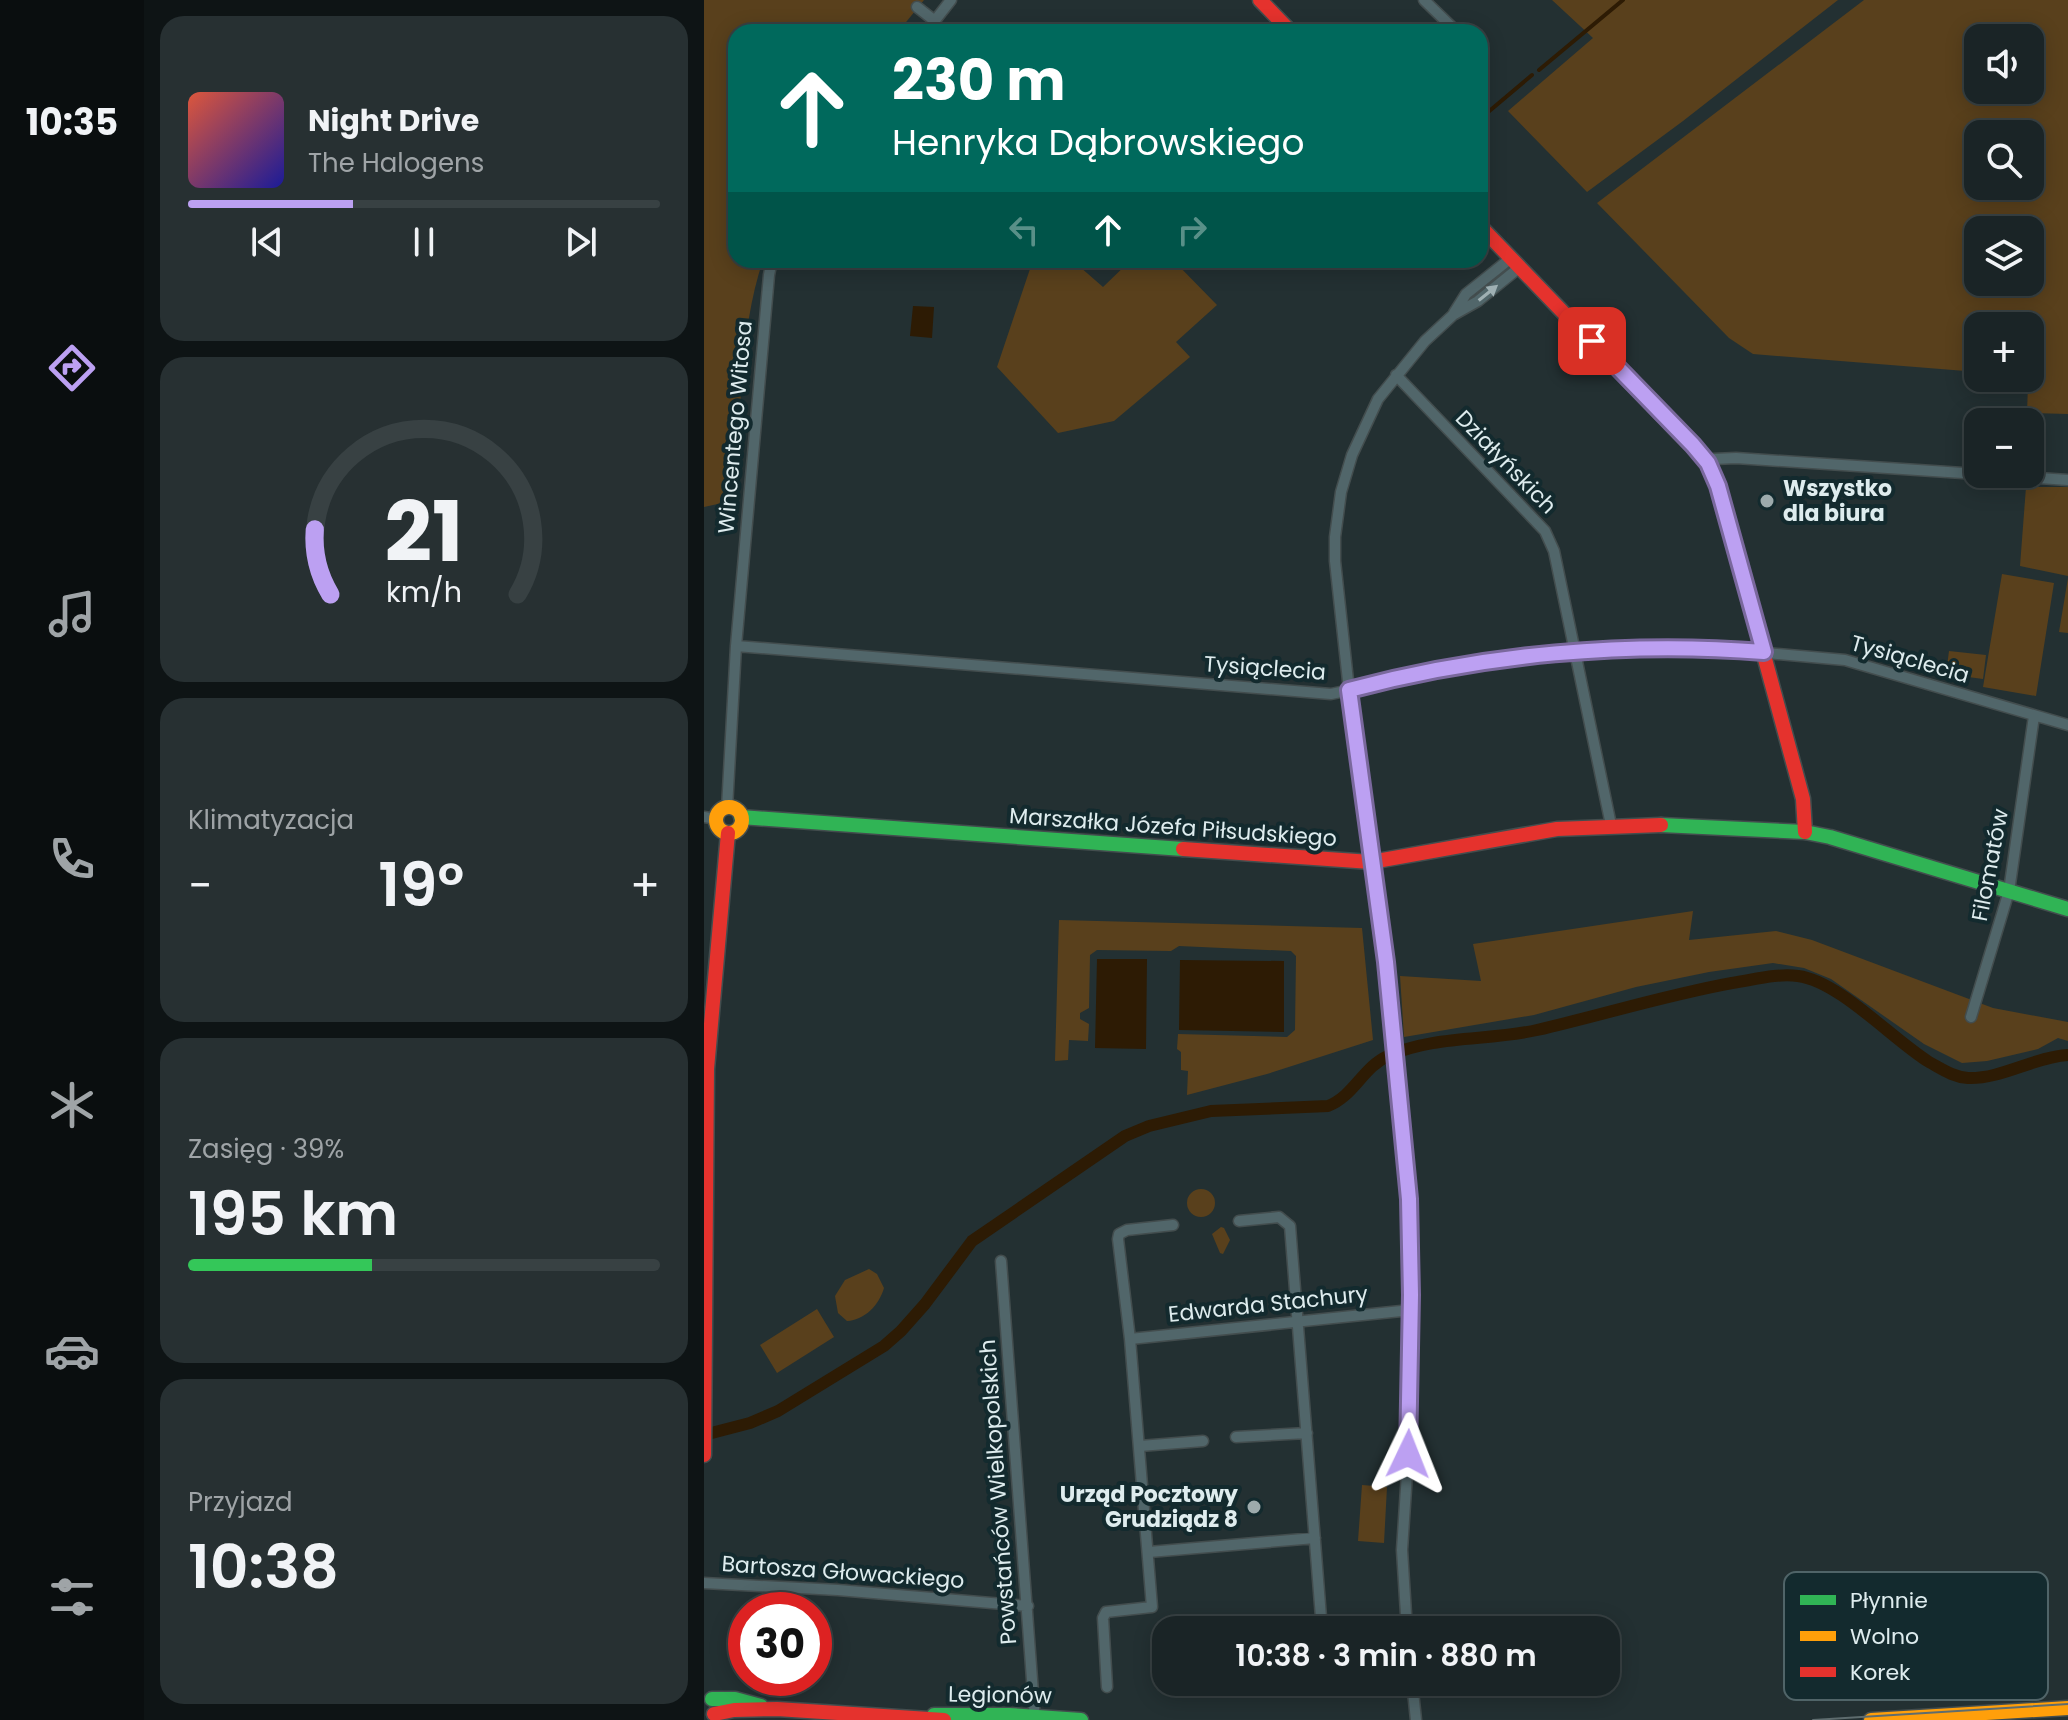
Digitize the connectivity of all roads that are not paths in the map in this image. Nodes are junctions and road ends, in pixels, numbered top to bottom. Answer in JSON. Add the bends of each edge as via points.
{"nodes":[{"id":1,"x":951,"y":0,"type":"edge"},
{"id":2,"x":1260,"y":0,"type":"edge"},
{"id":3,"x":1424,"y":0,"type":"edge"},
{"id":4,"x":917,"y":7,"type":"dead end"},
{"id":5,"x":935,"y":21,"type":"junction"},
{"id":6,"x":933,"y":24,"type":"edge"},
{"id":7,"x":1283,"y":24,"type":"edge"},
{"id":8,"x":1449,"y":24,"type":"edge"},
{"id":9,"x":1488,"y":234,"type":"edge"},
{"id":10,"x":1516,"y":262,"type":"junction"},
{"id":11,"x":770,"y":268,"type":"edge"},
{"id":12,"x":1396,"y":375,"type":"junction"},
{"id":13,"x":1708,"y":463,"type":"junction"},
{"id":14,"x":1964,"y":473,"type":"edge"},
{"id":15,"x":2044,"y":478,"type":"edge"},
{"id":16,"x":2068,"y":480,"type":"edge"},
{"id":17,"x":736,"y":646,"type":"junction"},
{"id":18,"x":1575,"y":651,"type":"junction"},
{"id":19,"x":1764,"y":652,"type":"junction"},
{"id":20,"x":1349,"y":690,"type":"junction"},
{"id":21,"x":2034,"y":716,"type":"junction"},
{"id":22,"x":2068,"y":725,"type":"edge"},
{"id":23,"x":716,"y":815,"type":"edge"},
{"id":24,"x":741,"y":817,"type":"junction"},
{"id":25,"x":1611,"y":825,"type":"junction"},
{"id":26,"x":1805,"y":832,"type":"junction"},
{"id":27,"x":728,"y":833,"type":"junction"},
{"id":28,"x":1371,"y":862,"type":"junction"},
{"id":29,"x":2009,"y":891,"type":"junction"},
{"id":30,"x":2068,"y":909,"type":"edge"},
{"id":31,"x":1971,"y":1017,"type":"dead end"},
{"id":32,"x":708,"y":1018,"type":"edge"},
{"id":33,"x":1239,"y":1221,"type":"dead end"},
{"id":34,"x":1173,"y":1225,"type":"dead end"},
{"id":35,"x":704,"y":1246,"type":"edge"},
{"id":36,"x":1001,"y":1261,"type":"dead end"},
{"id":37,"x":1411,"y":1310,"type":"junction"},
{"id":38,"x":1298,"y":1322,"type":"junction"},
{"id":39,"x":1130,"y":1339,"type":"junction"},
{"id":40,"x":705,"y":1422,"type":"edge"},
{"id":41,"x":1307,"y":1433,"type":"junction"},
{"id":42,"x":1236,"y":1437,"type":"dead end"},
{"id":43,"x":1203,"y":1441,"type":"dead end"},
{"id":44,"x":704,"y":1442,"type":"edge"},
{"id":45,"x":1140,"y":1446,"type":"junction"},
{"id":46,"x":704,"y":1455,"type":"edge"},
{"id":47,"x":1315,"y":1538,"type":"junction"},
{"id":48,"x":1149,"y":1552,"type":"junction"},
{"id":49,"x":704,"y":1583,"type":"edge"},
{"id":50,"x":1028,"y":1606,"type":"junction"},
{"id":51,"x":1321,"y":1616,"type":"edge"},
{"id":52,"x":1406,"y":1616,"type":"edge"},
{"id":53,"x":1107,"y":1687,"type":"dead end"},
{"id":54,"x":1413,"y":1696,"type":"edge"},
{"id":55,"x":710,"y":1706,"type":"edge"},
{"id":56,"x":2068,"y":1708,"type":"edge"},
{"id":57,"x":918,"y":1718,"type":"junction"},
{"id":58,"x":1035,"y":1718,"type":"edge"},
{"id":59,"x":1935,"y":1718,"type":"edge"},
{"id":60,"x":944,"y":1720,"type":"edge"},
{"id":61,"x":1081,"y":1720,"type":"edge"},
{"id":62,"x":1416,"y":1720,"type":"edge"},
{"id":63,"x":1871,"y":1720,"type":"edge"}],
"edges":[{"from":1,"to":5,"type":"street"},
{"from":2,"to":7,"type":"main road"},
{"from":3,"to":8,"type":"street"},
{"from":4,"to":5,"type":"street"},
{"from":5,"to":6,"type":"street"},
{"from":9,"to":10,"type":"main road"},
{"from":10,"to":12,"type":"street","via":[[1478,301],[1425,341]]},
{"from":10,"to":13,"type":"main road"},
{"from":11,"to":17,"type":"street","name":"Wincentego Witosa"},
{"from":12,"to":18,"type":"street","name":"Działyńskich","via":[[1545,531]]},
{"from":12,"to":20,"type":"street","via":[[1363,428],[1341,492],[1335,561]]},
{"from":13,"to":14,"type":"street","via":[[1736,458]]},
{"from":13,"to":19,"type":"main road"},
{"from":15,"to":16,"type":"street"},
{"from":17,"to":20,"type":"street","name":"Tysiąclecia","via":[[1303,692]]},
{"from":17,"to":23,"type":"street","name":"Wincentego Witosa"},
{"from":18,"to":19,"type":"street","name":"Tysiąclecia"},
{"from":18,"to":20,"type":"street","name":"Tysiąclecia"},
{"from":18,"to":25,"type":"street","name":"Działyńskich"},
{"from":19,"to":21,"type":"street","name":"Tysiąclecia","via":[[1845,660]]},
{"from":19,"to":26,"type":"main road","via":[[1803,799]]},
{"from":20,"to":28,"type":"street"},
{"from":21,"to":22,"type":"street","name":"Tysiąclecia"},
{"from":21,"to":29,"type":"street","name":"Filomatów"},
{"from":23,"to":24,"type":"main road","via":[[737,811]]},
{"from":23,"to":27,"type":"main road","via":[[719,828]]},
{"from":24,"to":27,"type":"main road","via":[[738,828]]},
{"from":24,"to":28,"type":"main road","name":"Marszałka Józefa Piłsudskiego"},
{"from":25,"to":26,"type":"main road","name":"Marszałka Józefa Piłsudskiego"},
{"from":25,"to":28,"type":"main road","name":"Marszałka Józefa Piłsudskiego","via":[[1543,831]]},
{"from":26,"to":29,"type":"main road","name":"Marszałka Józefa Piłsudskiego"},
{"from":27,"to":32,"type":"main road"},
{"from":28,"to":37,"type":"street","via":[[1409,1199]]},
{"from":29,"to":30,"type":"main road","name":"Marszałka Józefa Piłsudskiego"},
{"from":29,"to":31,"type":"street","name":"Filomatów"},
{"from":32,"to":35,"type":"main road"},
{"from":33,"to":38,"type":"street","via":[[1279,1217],[1290,1226]]},
{"from":34,"to":39,"type":"street","via":[[1119,1234]]},
{"from":35,"to":40,"type":"main road"},
{"from":36,"to":50,"type":"street","name":"Powstańców Wielkopolskich"},
{"from":37,"to":38,"type":"street","name":"Edwarda Stachury"},
{"from":37,"to":52,"type":"street","via":[[1402,1550]]},
{"from":38,"to":39,"type":"street","name":"Edwarda Stachury"},
{"from":38,"to":41,"type":"street"},
{"from":39,"to":45,"type":"street"},
{"from":40,"to":44,"type":"main road"},
{"from":41,"to":42,"type":"street"},
{"from":41,"to":47,"type":"street"},
{"from":43,"to":45,"type":"street"},
{"from":44,"to":46,"type":"main road"},
{"from":45,"to":48,"type":"street"},
{"from":47,"to":48,"type":"street"},
{"from":47,"to":51,"type":"street"},
{"from":48,"to":53,"type":"street","via":[[1152,1607],[1106,1612],[1103,1618]]},
{"from":49,"to":50,"type":"street","name":"Bartosza Głowackiego"},
{"from":50,"to":58,"type":"street","name":"Powstańców Wielkopolskich"},
{"from":54,"to":62,"type":"street"},
{"from":55,"to":57,"type":"main road","name":"Legionów","via":[[735,1699],[777,1709]]},
{"from":56,"to":59,"type":"main road"},
{"from":57,"to":58,"type":"main road","name":"Legionów"},
{"from":57,"to":60,"type":"main road","name":"Legionów"},
{"from":58,"to":61,"type":"main road","name":"Legionów"},
{"from":59,"to":63,"type":"main road"}]}
